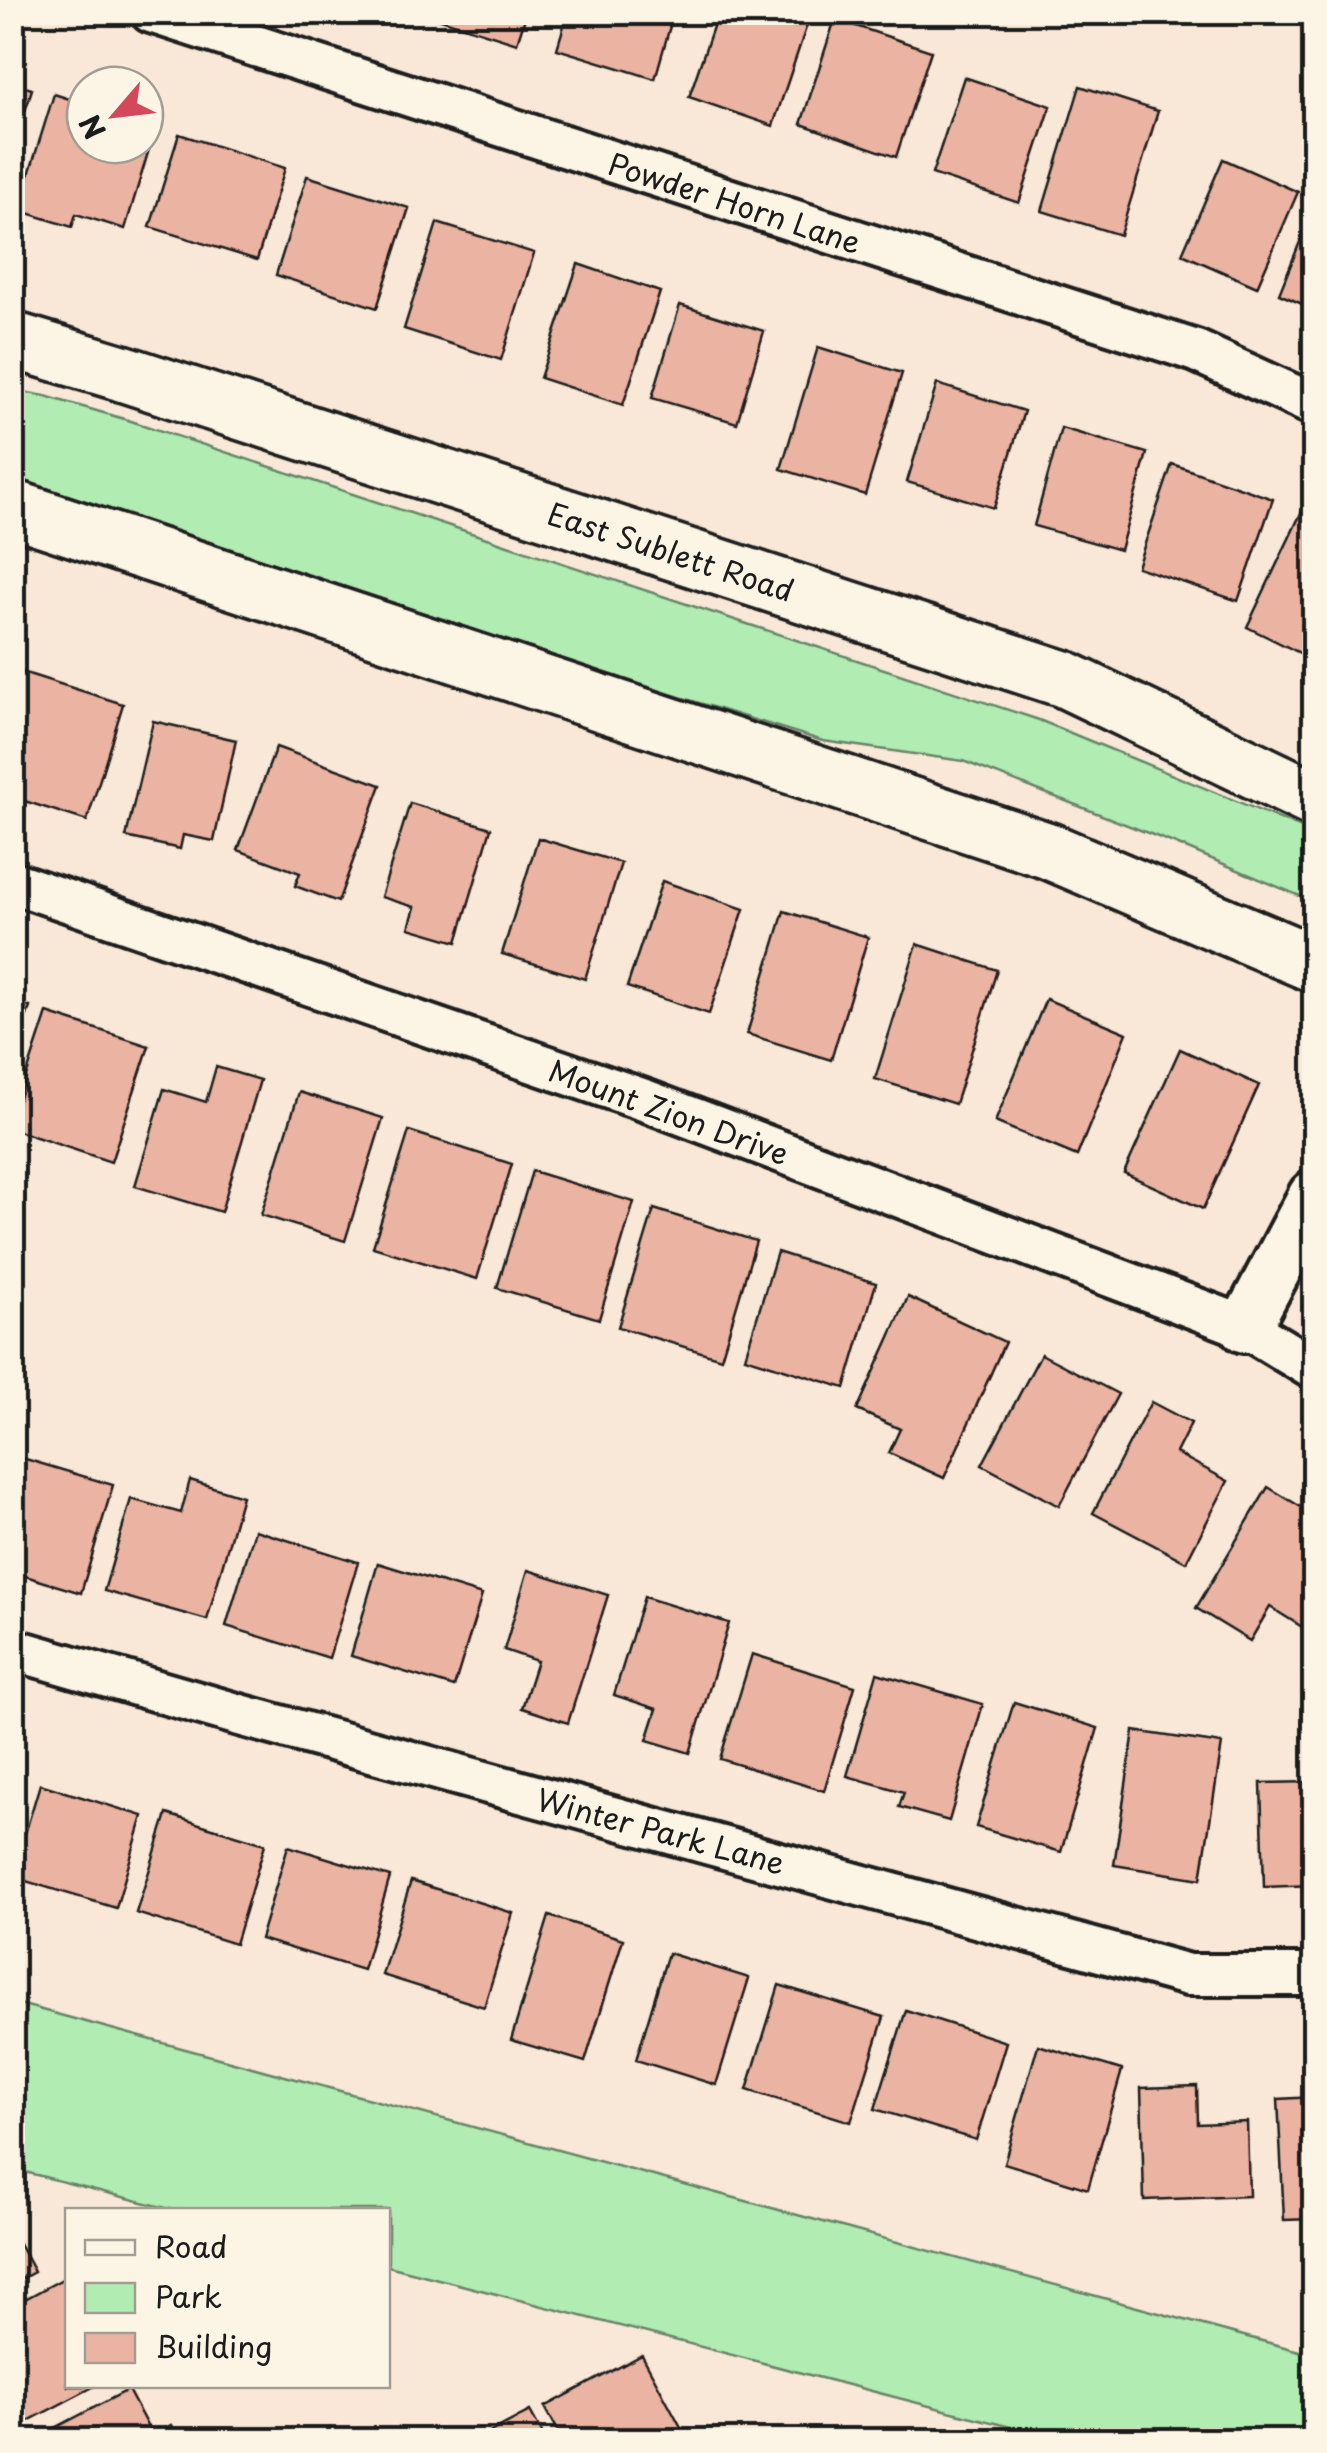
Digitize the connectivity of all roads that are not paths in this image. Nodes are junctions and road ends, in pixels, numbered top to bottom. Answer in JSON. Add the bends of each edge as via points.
{"nodes":[{"id":1,"x":151,"y":12,"type":"edge"},
{"id":2,"x":12,"y":340,"type":"edge"},
{"id":3,"x":1314,"y":405,"type":"edge"},
{"id":4,"x":12,"y":508,"type":"edge"},
{"id":5,"x":1314,"y":799,"type":"edge"},
{"id":6,"x":12,"y":882,"type":"edge"},
{"id":7,"x":1314,"y":964,"type":"edge"},
{"id":8,"x":1314,"y":1196,"type":"edge"},
{"id":9,"x":1245,"y":1327,"type":"junction"},
{"id":10,"x":1314,"y":1369,"type":"edge"},
{"id":11,"x":12,"y":1649,"type":"edge"},
{"id":12,"x":1314,"y":1975,"type":"edge"}],
"edges":[{"from":1,"to":3,"type":"street","name":"Powder Horn Lane","via":[[1196,351]]},
{"from":2,"to":5,"type":"main road","name":"East Sublett Road","via":[[1064,679]]},
{"from":4,"to":7,"type":"main road","via":[[1049,850]]},
{"from":6,"to":9,"type":"street","name":"Mount Zion Drive","via":[[647,1101]]},
{"from":8,"to":9,"type":"street"},
{"from":9,"to":10,"type":"street","name":"Mount Zion Drive"},
{"from":11,"to":12,"type":"street","name":"Winter Park Lane","via":[[1188,1975]]}]}
